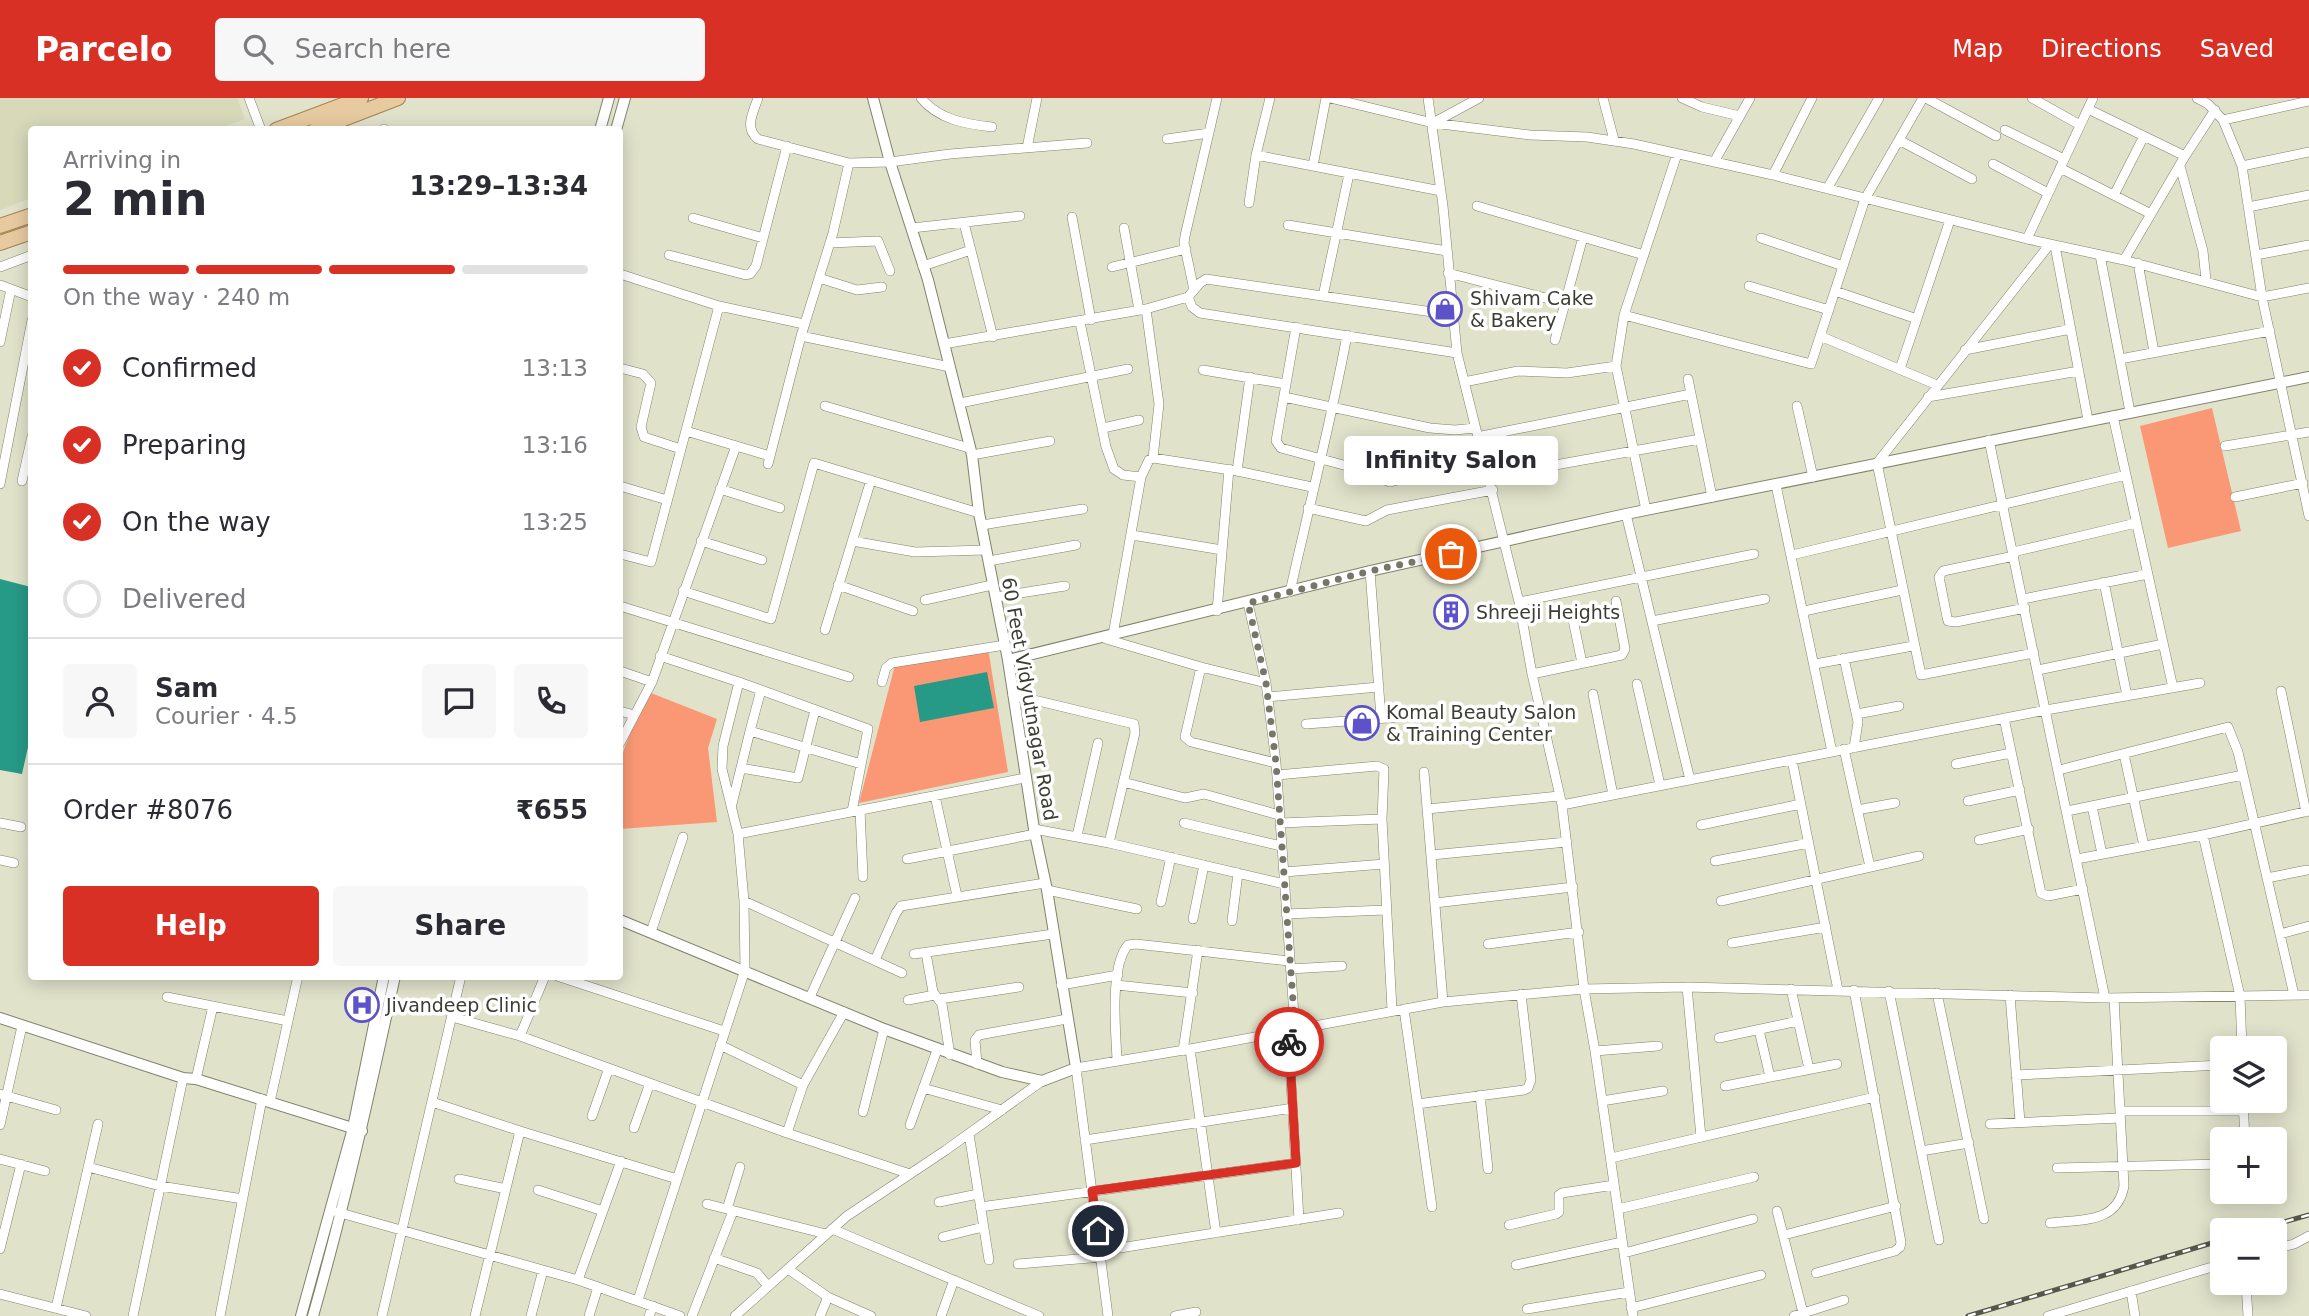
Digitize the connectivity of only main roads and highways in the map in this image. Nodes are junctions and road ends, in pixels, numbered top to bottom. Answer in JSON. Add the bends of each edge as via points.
{"nodes":[{"id":1,"x":361,"y":98,"type":"edge"},
{"id":2,"x":398,"y":98,"type":"edge"},
{"id":3,"x":286,"y":126,"type":"edge"},
{"id":4,"x":325,"y":126,"type":"edge"},
{"id":5,"x":28,"y":216,"type":"edge"},
{"id":6,"x":0,"y":226,"type":"edge"},
{"id":7,"x":28,"y":233,"type":"edge"},
{"id":8,"x":0,"y":243,"type":"edge"}],
"edges":[{"from":1,"to":3,"type":"main road"},
{"from":2,"to":4,"type":"main road"},
{"from":5,"to":6,"type":"main road"},
{"from":7,"to":8,"type":"main road"}]}
